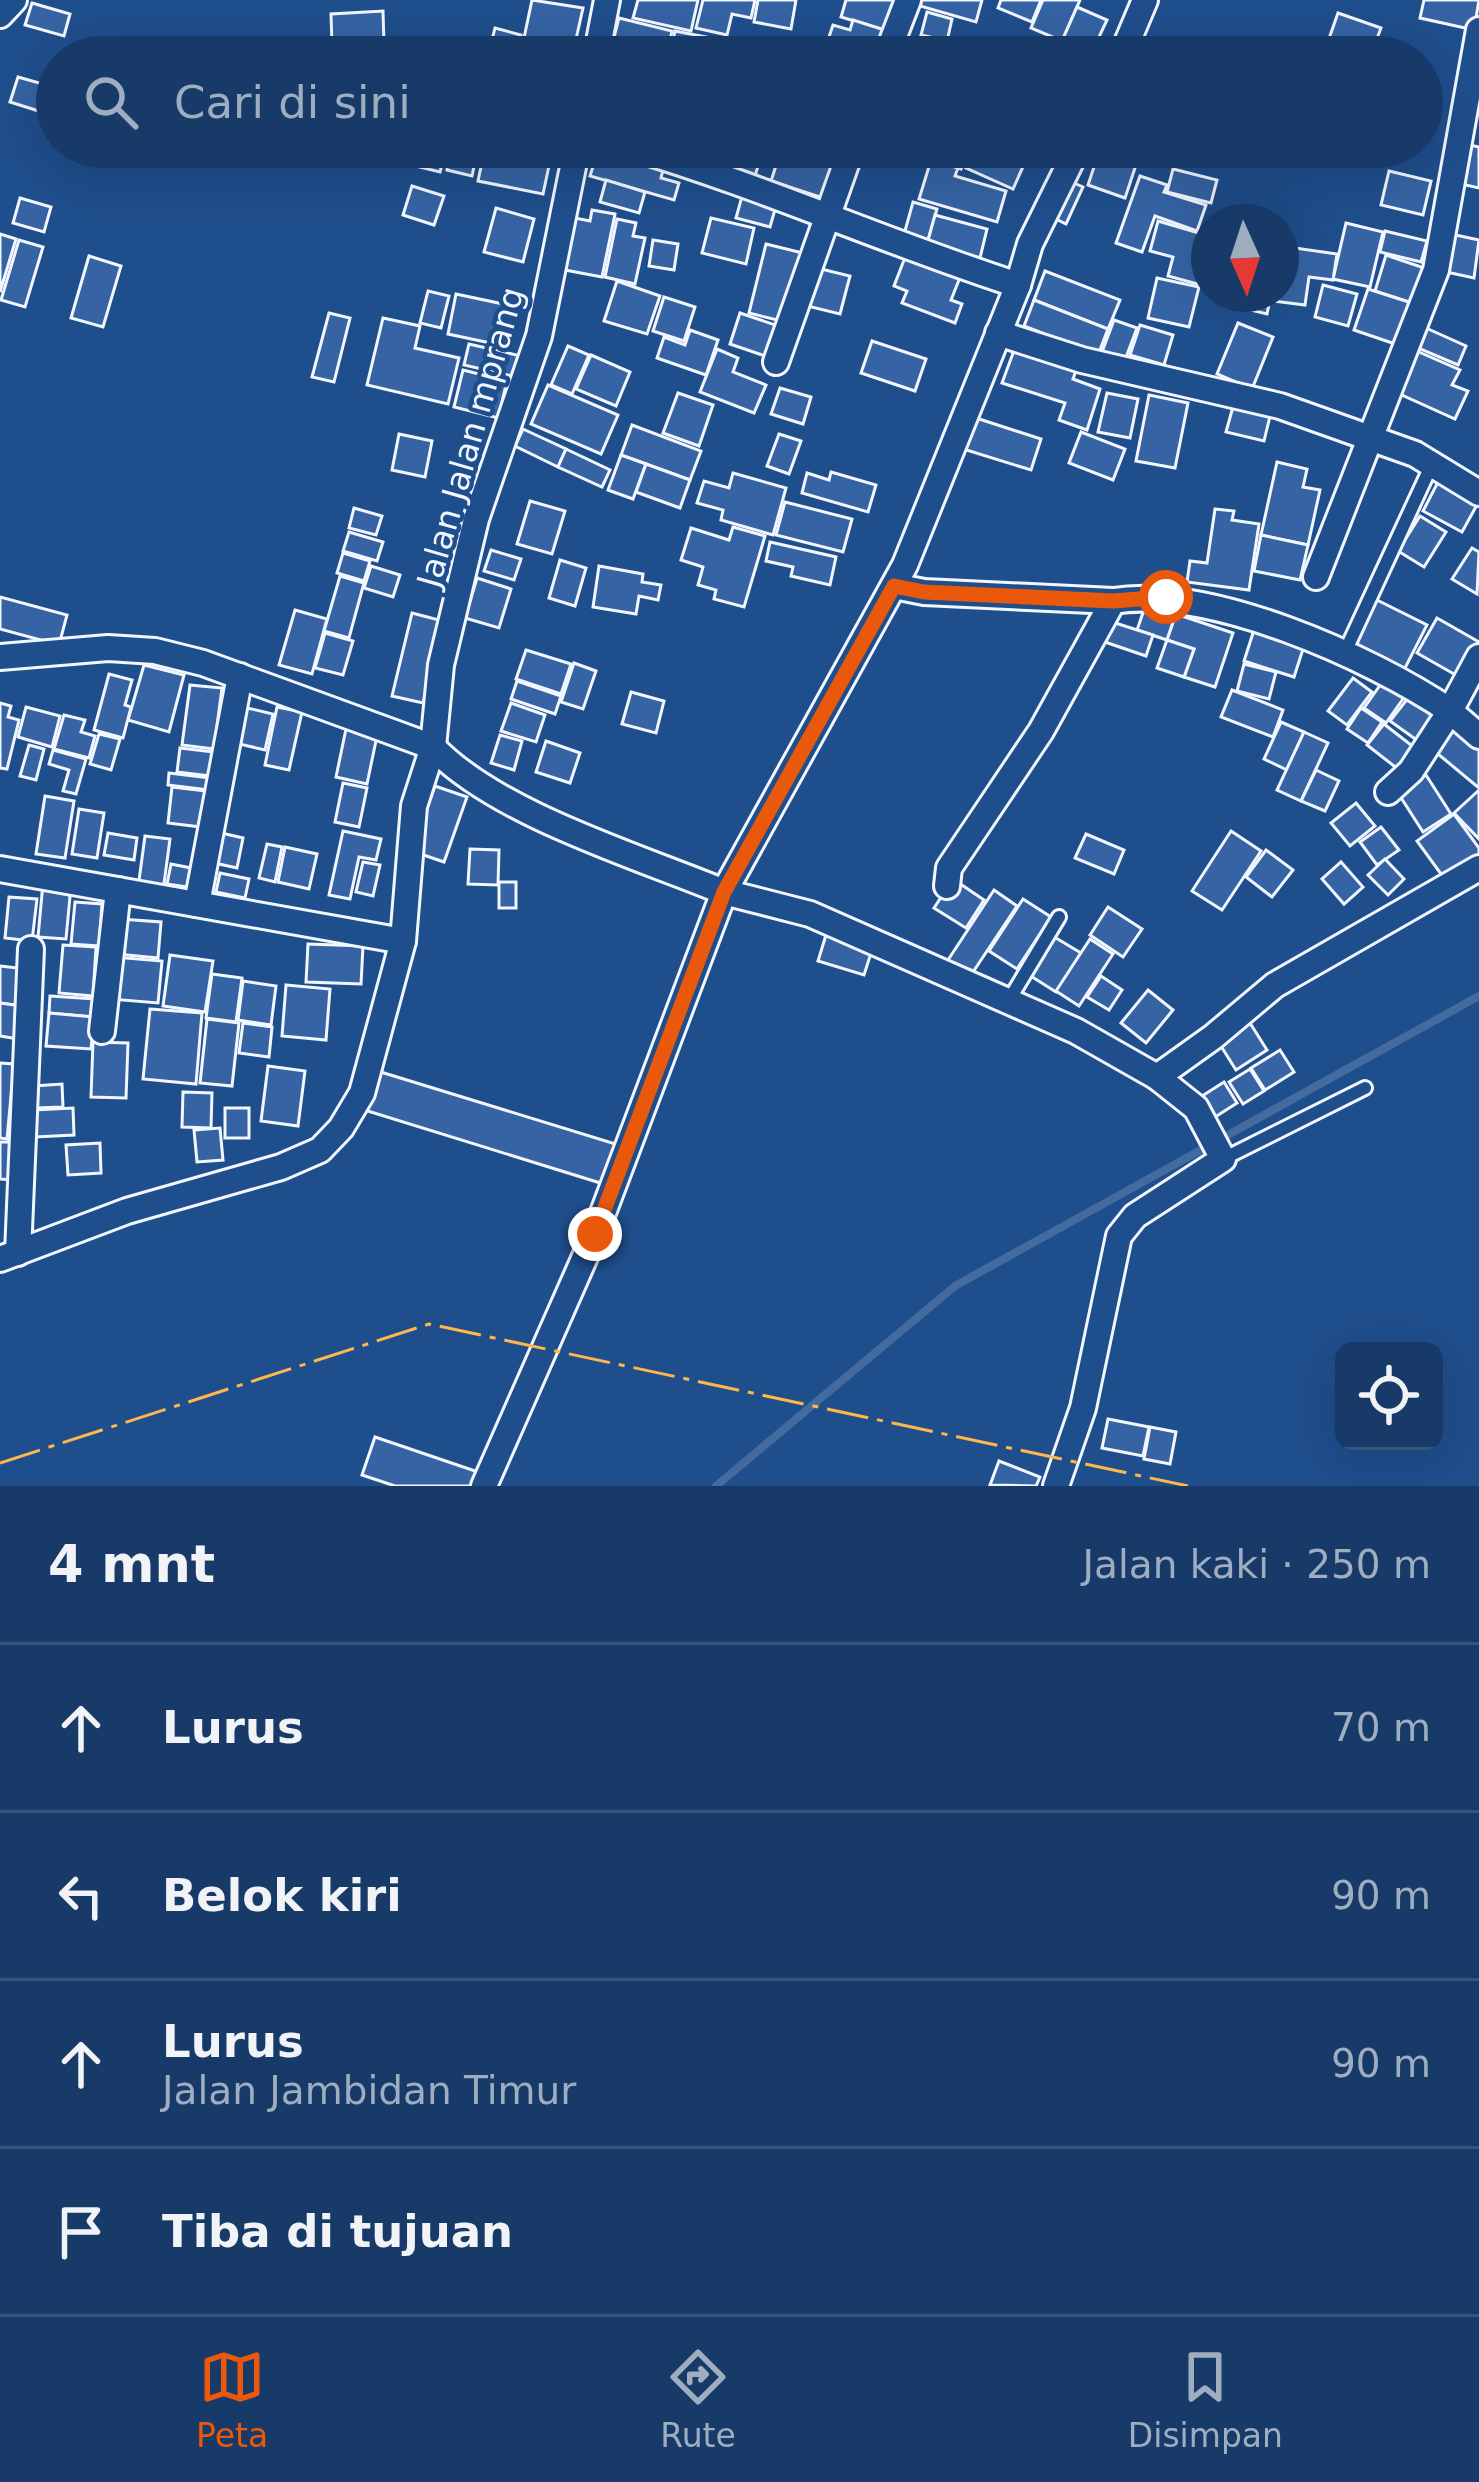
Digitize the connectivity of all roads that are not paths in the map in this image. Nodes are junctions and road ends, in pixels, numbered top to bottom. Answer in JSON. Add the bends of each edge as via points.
{"nodes":[{"id":1,"x":14,"y":0,"type":"edge"},
{"id":2,"x":608,"y":0,"type":"edge"},
{"id":3,"x":908,"y":0,"type":"edge"},
{"id":4,"x":1144,"y":0,"type":"edge"},
{"id":5,"x":0,"y":15,"type":"edge"},
{"id":6,"x":1479,"y":30,"type":"edge"},
{"id":7,"x":600,"y":36,"type":"edge"},
{"id":8,"x":894,"y":36,"type":"edge"},
{"id":9,"x":1129,"y":36,"type":"edge"},
{"id":10,"x":573,"y":168,"type":"edge"},
{"id":11,"x":697,"y":168,"type":"edge"},
{"id":12,"x":844,"y":168,"type":"edge"},
{"id":13,"x":1068,"y":168,"type":"edge"},
{"id":14,"x":826,"y":215,"type":"junction"},
{"id":15,"x":1018,"y":285,"type":"junction"},
{"id":16,"x":998,"y":333,"type":"junction"},
{"id":17,"x":776,"y":362,"type":"dead end"},
{"id":18,"x":1374,"y":438,"type":"junction"},
{"id":19,"x":1432,"y":464,"type":"junction"},
{"id":20,"x":1479,"y":494,"type":"edge"},
{"id":21,"x":1316,"y":578,"type":"dead end"},
{"id":22,"x":894,"y":586,"type":"junction"},
{"id":23,"x":1113,"y":601,"type":"junction"},
{"id":24,"x":1344,"y":654,"type":"junction"},
{"id":25,"x":0,"y":657,"type":"edge"},
{"id":26,"x":1479,"y":657,"type":"edge"},
{"id":27,"x":240,"y":676,"type":"junction"},
{"id":28,"x":1450,"y":711,"type":"junction"},
{"id":29,"x":1479,"y":736,"type":"edge"},
{"id":30,"x":433,"y":746,"type":"junction"},
{"id":31,"x":1388,"y":792,"type":"dead end"},
{"id":32,"x":0,"y":868,"type":"edge"},
{"id":33,"x":1479,"y":868,"type":"edge"},
{"id":34,"x":947,"y":886,"type":"dead end"},
{"id":35,"x":118,"y":890,"type":"junction"},
{"id":36,"x":724,"y":892,"type":"junction"},
{"id":37,"x":197,"y":904,"type":"junction"},
{"id":38,"x":1059,"y":916,"type":"dead end"},
{"id":39,"x":403,"y":941,"type":"junction"},
{"id":40,"x":31,"y":949,"type":"dead end"},
{"id":41,"x":1009,"y":1000,"type":"junction"},
{"id":42,"x":103,"y":1031,"type":"dead end"},
{"id":43,"x":1157,"y":1077,"type":"junction"},
{"id":44,"x":1365,"y":1088,"type":"dead end"},
{"id":45,"x":1220,"y":1150,"type":"junction"},
{"id":46,"x":9,"y":1256,"type":"edge"},
{"id":47,"x":484,"y":1486,"type":"edge"},
{"id":48,"x":1056,"y":1486,"type":"edge"}],
"edges":[{"from":1,"to":5,"type":"street"},
{"from":2,"to":7,"type":"street"},
{"from":3,"to":8,"type":"street"},
{"from":4,"to":9,"type":"street"},
{"from":6,"to":18,"type":"street","via":[[1436,270]]},
{"from":10,"to":30,"type":"street","name":"Jalan Jalan mprang","via":[[539,336],[464,566]]},
{"from":11,"to":14,"type":"street"},
{"from":12,"to":14,"type":"street"},
{"from":13,"to":15,"type":"street"},
{"from":14,"to":15,"type":"street"},
{"from":14,"to":17,"type":"street"},
{"from":15,"to":16,"type":"street"},
{"from":16,"to":18,"type":"street"},
{"from":16,"to":22,"type":"street"},
{"from":18,"to":19,"type":"street"},
{"from":18,"to":21,"type":"street"},
{"from":19,"to":20,"type":"street"},
{"from":19,"to":24,"type":"lane"},
{"from":22,"to":23,"type":"street"},
{"from":22,"to":36,"type":"street"},
{"from":23,"to":24,"type":"street","via":[[1201,604]]},
{"from":23,"to":34,"type":"street","via":[[1041,730],[949,868]]},
{"from":24,"to":28,"type":"street"},
{"from":25,"to":27,"type":"street","via":[[155,651]]},
{"from":26,"to":28,"type":"street"},
{"from":27,"to":30,"type":"street"},
{"from":27,"to":37,"type":"street"},
{"from":28,"to":29,"type":"street"},
{"from":28,"to":31,"type":"street","via":[[1411,772]]},
{"from":30,"to":36,"type":"street","via":[[501,796]]},
{"from":30,"to":39,"type":"street","name":"Jalan Jalan mprang","via":[[414,806]]},
{"from":32,"to":35,"type":"street"},
{"from":33,"to":43,"type":"street","via":[[1275,986]]},
{"from":35,"to":37,"type":"street"},
{"from":35,"to":42,"type":"street"},
{"from":36,"to":41,"type":"street","via":[[810,914]]},
{"from":36,"to":47,"type":"street","via":[[595,1234]]},
{"from":37,"to":39,"type":"street"},
{"from":38,"to":41,"type":"lane"},
{"from":39,"to":46,"type":"street","name":"Jalan Jalan mprang","via":[[362,1093],[320,1150]]},
{"from":40,"to":46,"type":"street"},
{"from":41,"to":43,"type":"street"},
{"from":43,"to":45,"type":"street","via":[[1196,1108]]},
{"from":44,"to":45,"type":"lane"},
{"from":45,"to":48,"type":"street","via":[[1119,1236],[1083,1408]]}]}
